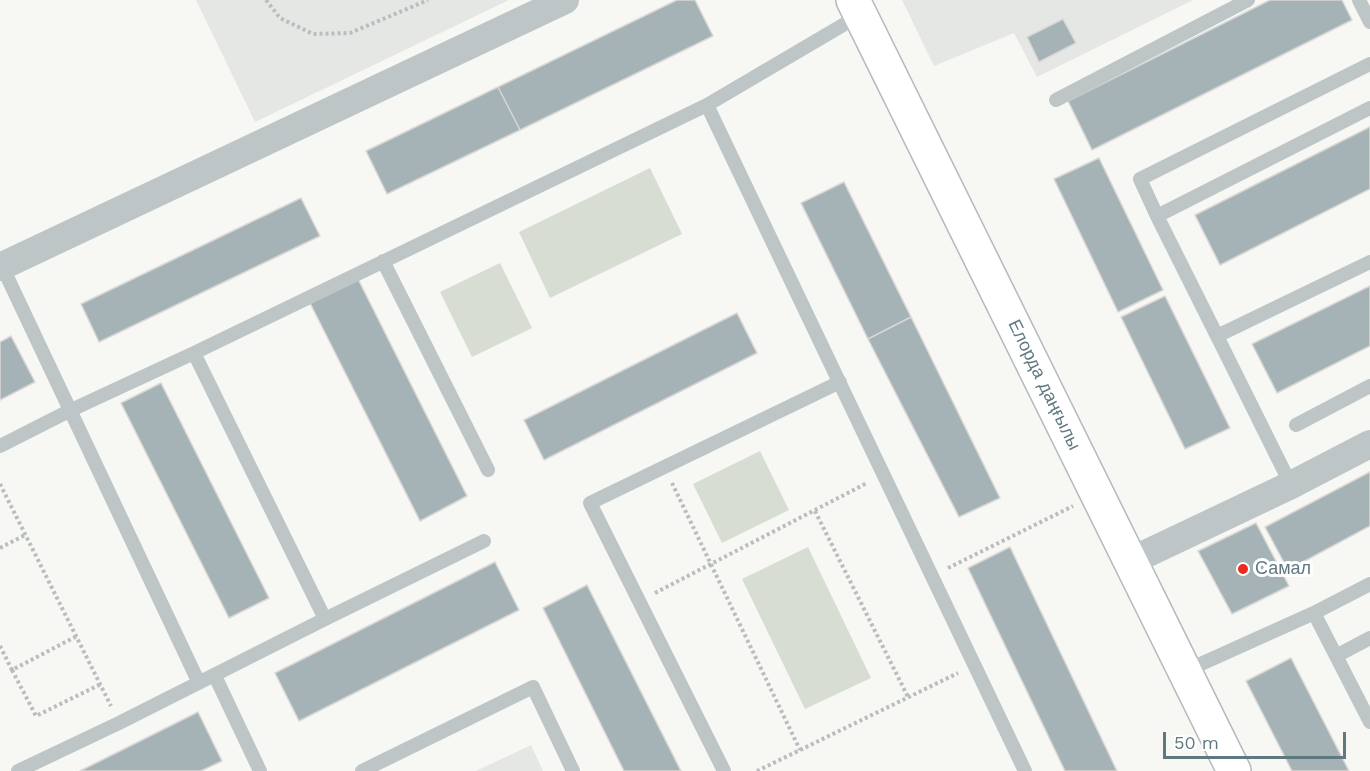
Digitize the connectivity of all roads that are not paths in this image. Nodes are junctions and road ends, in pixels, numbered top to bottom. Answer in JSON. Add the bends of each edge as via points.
{"nodes":[{"id":1,"x":565,"y":0,"type":"edge"},
{"id":2,"x":1248,"y":0,"type":"edge"},
{"id":3,"x":1359,"y":0,"type":"edge"},
{"id":4,"x":857,"y":7,"type":"edge"},
{"id":5,"x":1370,"y":22,"type":"edge"},
{"id":6,"x":1370,"y":64,"type":"edge"},
{"id":7,"x":1056,"y":100,"type":"dead end"},
{"id":8,"x":707,"y":105,"type":"junction"},
{"id":9,"x":1370,"y":108,"type":"edge"},
{"id":10,"x":1157,"y":216,"type":"junction"},
{"id":11,"x":383,"y":261,"type":"junction"},
{"id":12,"x":1370,"y":262,"type":"edge"},
{"id":13,"x":1,"y":267,"type":"edge"},
{"id":14,"x":1217,"y":336,"type":"junction"},
{"id":15,"x":194,"y":353,"type":"junction"},
{"id":16,"x":840,"y":382,"type":"junction"},
{"id":17,"x":1370,"y":386,"type":"edge"},
{"id":18,"x":69,"y":411,"type":"junction"},
{"id":19,"x":1296,"y":425,"type":"dead end"},
{"id":20,"x":1370,"y":444,"type":"edge"},
{"id":21,"x":0,"y":446,"type":"edge"},
{"id":22,"x":488,"y":470,"type":"dead end"},
{"id":23,"x":1291,"y":485,"type":"junction"},
{"id":24,"x":484,"y":541,"type":"dead end"},
{"id":25,"x":1131,"y":561,"type":"junction"},
{"id":26,"x":1370,"y":584,"type":"edge"},
{"id":27,"x":1314,"y":613,"type":"junction"},
{"id":28,"x":325,"y":619,"type":"junction"},
{"id":29,"x":1370,"y":638,"type":"edge"},
{"id":30,"x":1336,"y":656,"type":"junction"},
{"id":31,"x":1183,"y":672,"type":"junction"},
{"id":32,"x":215,"y":676,"type":"junction"},
{"id":33,"x":199,"y":683,"type":"junction"},
{"id":34,"x":1370,"y":722,"type":"edge"},
{"id":35,"x":1024,"y":770,"type":"edge"},
{"id":36,"x":18,"y":771,"type":"edge"},
{"id":37,"x":260,"y":771,"type":"edge"},
{"id":38,"x":362,"y":771,"type":"edge"},
{"id":39,"x":573,"y":771,"type":"edge"},
{"id":40,"x":724,"y":771,"type":"edge"},
{"id":41,"x":1234,"y":771,"type":"edge"}],
"edges":[{"from":1,"to":13,"type":"street"},
{"from":2,"to":7,"type":"lane"},
{"from":3,"to":5,"type":"lane"},
{"from":4,"to":8,"type":"lane"},
{"from":4,"to":25,"type":"street","name":"Елорда даңғылы"},
{"from":6,"to":10,"type":"lane","via":[[1140,178]]},
{"from":8,"to":11,"type":"lane"},
{"from":8,"to":16,"type":"lane"},
{"from":9,"to":10,"type":"lane"},
{"from":10,"to":14,"type":"lane"},
{"from":11,"to":15,"type":"lane"},
{"from":11,"to":22,"type":"lane"},
{"from":12,"to":14,"type":"lane"},
{"from":13,"to":18,"type":"lane"},
{"from":14,"to":23,"type":"lane"},
{"from":15,"to":18,"type":"lane"},
{"from":15,"to":28,"type":"lane"},
{"from":16,"to":35,"type":"lane"},
{"from":16,"to":40,"type":"lane","via":[[590,504]]},
{"from":17,"to":19,"type":"lane"},
{"from":18,"to":21,"type":"lane"},
{"from":18,"to":33,"type":"lane"},
{"from":20,"to":23,"type":"street"},
{"from":23,"to":25,"type":"street"},
{"from":24,"to":28,"type":"lane"},
{"from":25,"to":31,"type":"street","name":"Елорда даңғылы"},
{"from":26,"to":27,"type":"lane"},
{"from":27,"to":30,"type":"lane"},
{"from":27,"to":31,"type":"lane"},
{"from":28,"to":32,"type":"lane"},
{"from":29,"to":30,"type":"lane"},
{"from":30,"to":34,"type":"lane"},
{"from":31,"to":41,"type":"street","name":"Елорда даңғылы"},
{"from":32,"to":33,"type":"lane"},
{"from":32,"to":37,"type":"lane"},
{"from":33,"to":36,"type":"lane"},
{"from":38,"to":39,"type":"lane","via":[[533,687]]}]}
